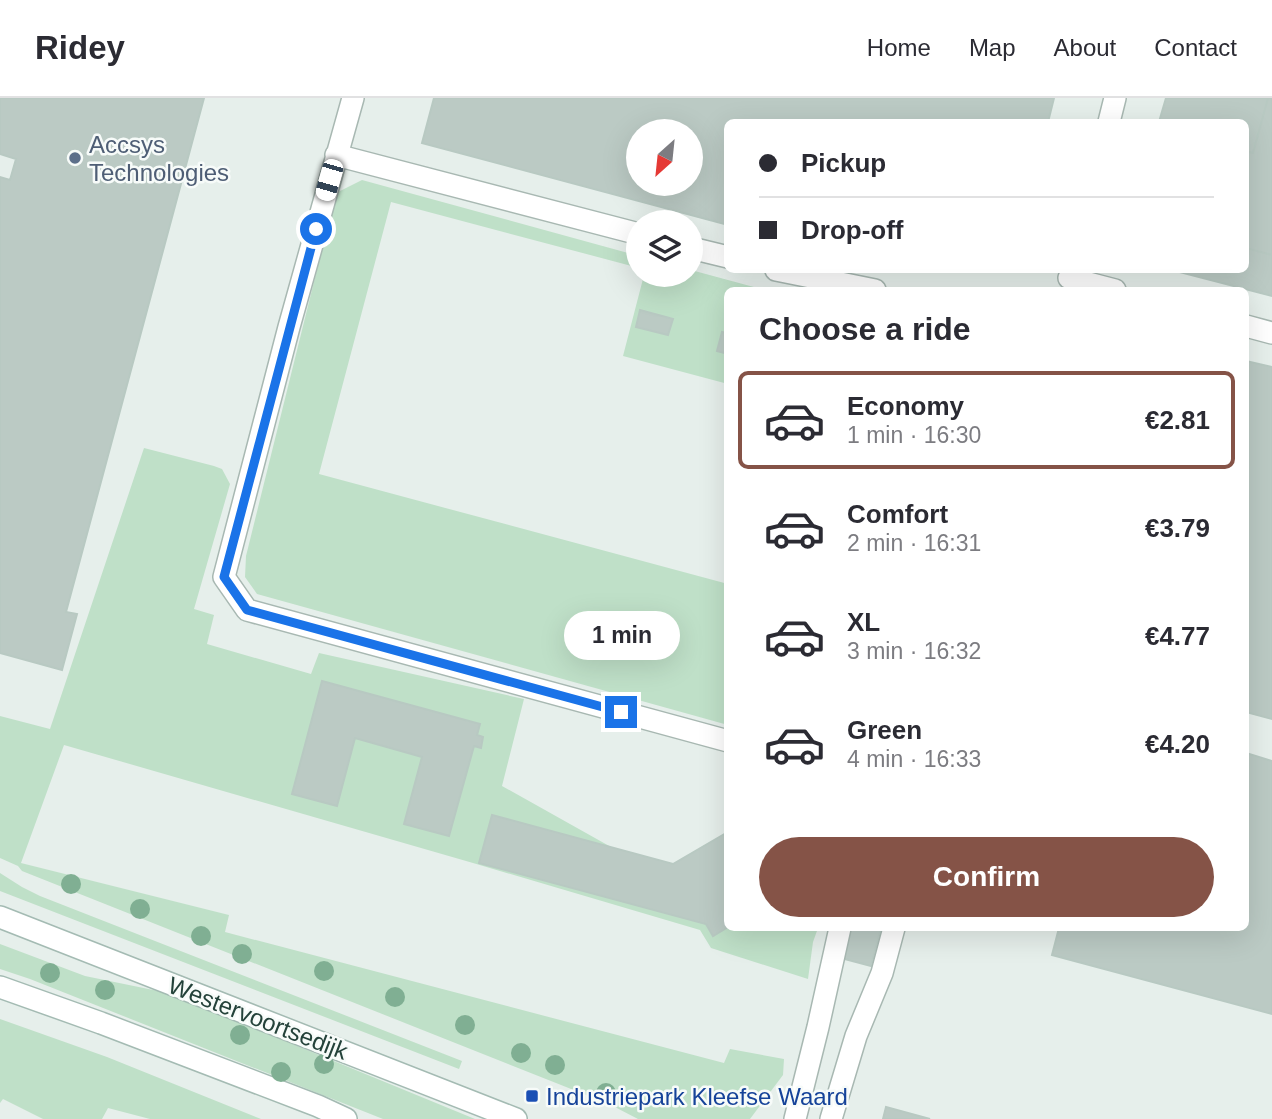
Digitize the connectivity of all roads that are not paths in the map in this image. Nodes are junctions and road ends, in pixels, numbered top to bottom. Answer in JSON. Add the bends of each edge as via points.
{"nodes":[{"id":1,"x":353,"y":98,"type":"edge"},
{"id":2,"x":1115,"y":98,"type":"edge"},
{"id":3,"x":1110,"y":119,"type":"edge"},
{"id":4,"x":336,"y":155,"type":"junction"},
{"id":5,"x":626,"y":231,"type":"edge"},
{"id":6,"x":703,"y":251,"type":"edge"},
{"id":7,"x":724,"y":256,"type":"edge"},
{"id":8,"x":791,"y":273,"type":"edge"},
{"id":9,"x":1069,"y":279,"type":"edge"},
{"id":10,"x":860,"y":287,"type":"edge"},
{"id":11,"x":1102,"y":287,"type":"edge"},
{"id":12,"x":1249,"y":327,"type":"edge"},
{"id":13,"x":1272,"y":333,"type":"edge"},
{"id":14,"x":724,"y":740,"type":"edge"},
{"id":15,"x":0,"y":917,"type":"edge"},
{"id":16,"x":839,"y":931,"type":"edge"},
{"id":17,"x":892,"y":935,"type":"edge"},
{"id":18,"x":0,"y":987,"type":"edge"},
{"id":19,"x":818,"y":1027,"type":"junction"},
{"id":20,"x":856,"y":1036,"type":"junction"},
{"id":21,"x":346,"y":1119,"type":"edge"},
{"id":22,"x":516,"y":1119,"type":"edge"},
{"id":23,"x":795,"y":1119,"type":"edge"},
{"id":24,"x":831,"y":1119,"type":"edge"}],
"edges":[{"from":1,"to":4,"type":"street"},
{"from":2,"to":3,"type":"street"},
{"from":4,"to":5,"type":"street"},
{"from":4,"to":14,"type":"street","via":[[224,577],[235,594],[247,610]]},
{"from":6,"to":7,"type":"street"},
{"from":8,"to":10,"type":"street"},
{"from":9,"to":11,"type":"street"},
{"from":12,"to":13,"type":"street"},
{"from":15,"to":22,"type":"street","name":"Westervoortsedijk"},
{"from":16,"to":19,"type":"street"},
{"from":17,"to":20,"type":"street"},
{"from":18,"to":21,"type":"street"},
{"from":19,"to":20,"type":"street"},
{"from":19,"to":23,"type":"street"},
{"from":20,"to":24,"type":"street"}]}
